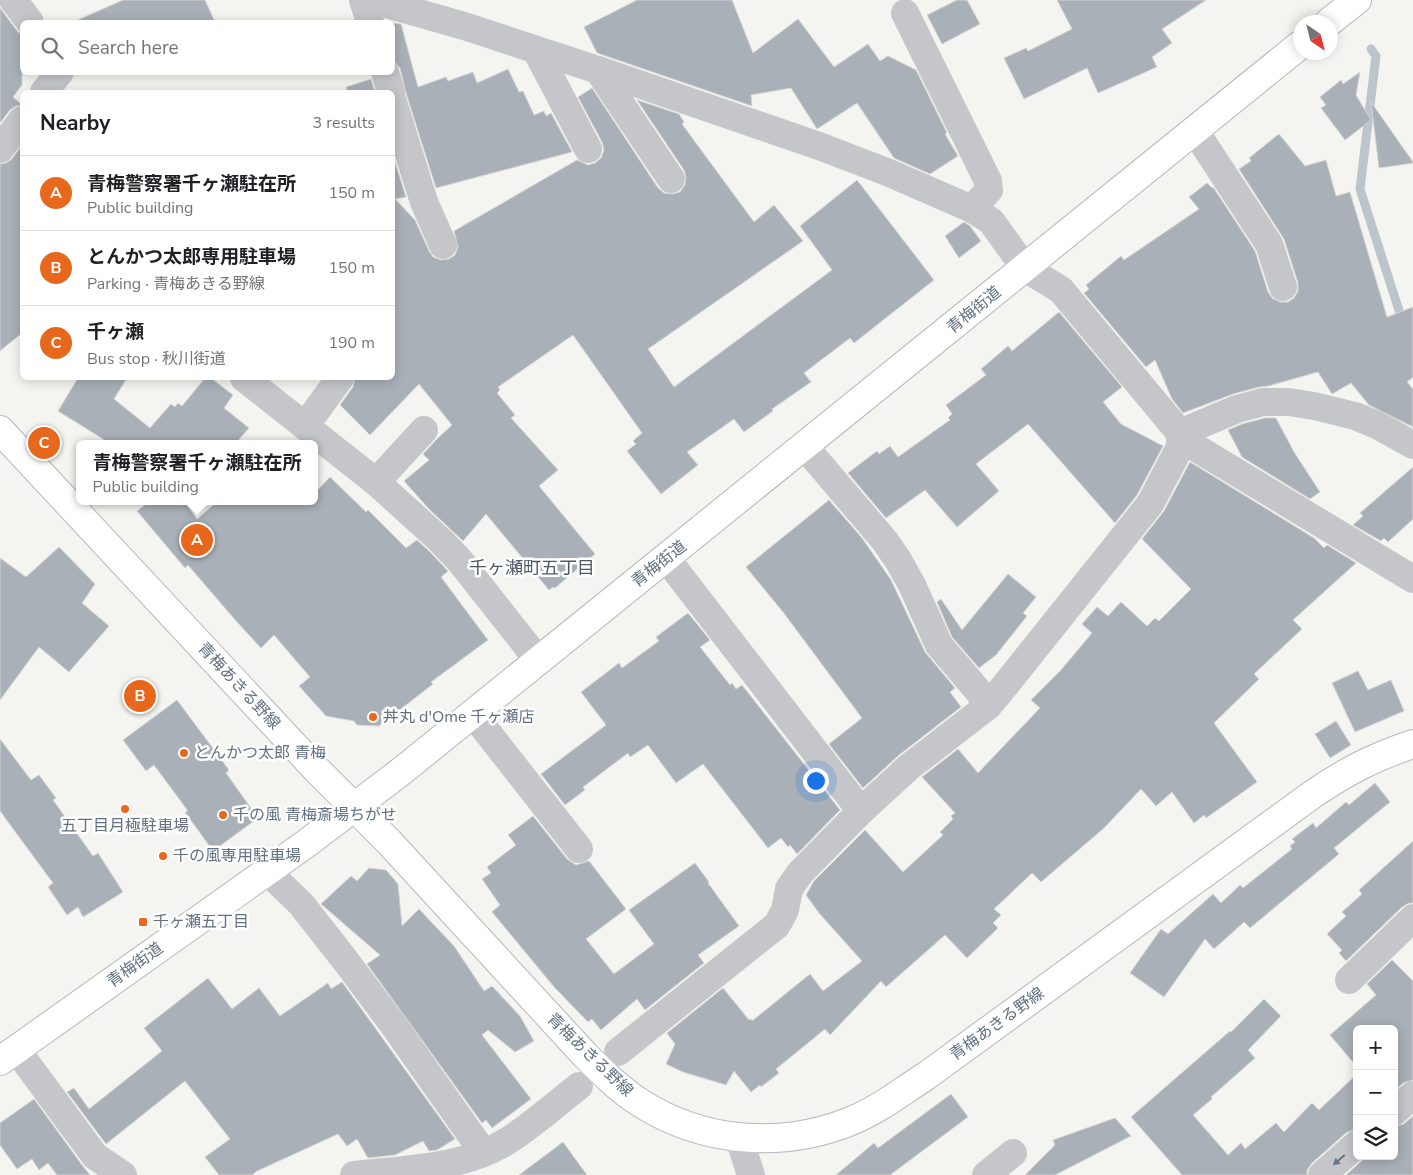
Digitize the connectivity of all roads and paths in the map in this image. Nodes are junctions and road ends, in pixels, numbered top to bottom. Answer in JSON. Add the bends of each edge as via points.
{"nodes":[{"id":1,"x":14,"y":0,"type":"edge"},
{"id":2,"x":363,"y":0,"type":"edge"},
{"id":3,"x":374,"y":0,"type":"edge"},
{"id":4,"x":1356,"y":0,"type":"edge"},
{"id":5,"x":905,"y":13,"type":"dead end"},
{"id":6,"x":1338,"y":15,"type":"edge"},
{"id":7,"x":29,"y":20,"type":"edge"},
{"id":8,"x":369,"y":20,"type":"edge"},
{"id":9,"x":536,"y":50,"type":"junction"},
{"id":10,"x":1293,"y":51,"type":"edge"},
{"id":11,"x":598,"y":70,"type":"junction"},
{"id":12,"x":58,"y":75,"type":"edge"},
{"id":13,"x":385,"y":75,"type":"edge"},
{"id":14,"x":46,"y":90,"type":"edge"},
{"id":15,"x":390,"y":90,"type":"edge"},
{"id":16,"x":395,"y":109,"type":"edge"},
{"id":17,"x":20,"y":123,"type":"edge"},
{"id":18,"x":1195,"y":131,"type":"junction"},
{"id":19,"x":0,"y":149,"type":"edge"},
{"id":20,"x":588,"y":149,"type":"dead end"},
{"id":21,"x":671,"y":179,"type":"dead end"},
{"id":22,"x":972,"y":209,"type":"junction"},
{"id":23,"x":443,"y":246,"type":"dead end"},
{"id":24,"x":1025,"y":268,"type":"junction"},
{"id":25,"x":1283,"y":287,"type":"dead end"},
{"id":26,"x":247,"y":380,"type":"edge"},
{"id":27,"x":339,"y":380,"type":"edge"},
{"id":28,"x":305,"y":426,"type":"junction"},
{"id":29,"x":0,"y":430,"type":"edge"},
{"id":30,"x":424,"y":430,"type":"dead end"},
{"id":31,"x":1180,"y":433,"type":"junction"},
{"id":32,"x":1413,"y":445,"type":"edge"},
{"id":33,"x":805,"y":447,"type":"junction"},
{"id":34,"x":376,"y":482,"type":"junction"},
{"id":35,"x":666,"y":558,"type":"junction"},
{"id":36,"x":1413,"y":579,"type":"edge"},
{"id":37,"x":538,"y":660,"type":"junction"},
{"id":38,"x":988,"y":706,"type":"junction"},
{"id":39,"x":473,"y":714,"type":"junction"},
{"id":40,"x":1413,"y":744,"type":"edge"},
{"id":41,"x":354,"y":808,"type":"junction"},
{"id":42,"x":860,"y":811,"type":"junction"},
{"id":43,"x":579,"y":849,"type":"dead end"},
{"id":44,"x":267,"y":871,"type":"junction"},
{"id":45,"x":1413,"y":918,"type":"edge"},
{"id":46,"x":1349,"y":980,"type":"dead end"},
{"id":47,"x":618,"y":1052,"type":"dead end"},
{"id":48,"x":8,"y":1055,"type":"edge"},
{"id":49,"x":579,"y":1086,"type":"dead end"},
{"id":50,"x":1413,"y":1095,"type":"edge"},
{"id":51,"x":1398,"y":1108,"type":"edge"},
{"id":52,"x":739,"y":1138,"type":"junction"},
{"id":53,"x":1353,"y":1148,"type":"edge"},
{"id":54,"x":483,"y":1152,"type":"junction"},
{"id":55,"x":1013,"y":1153,"type":"dead end"},
{"id":56,"x":123,"y":1175,"type":"edge"},
{"id":57,"x":354,"y":1175,"type":"edge"},
{"id":58,"x":751,"y":1175,"type":"edge"},
{"id":59,"x":986,"y":1175,"type":"edge"},
{"id":60,"x":1322,"y":1175,"type":"edge"}],
"edges":[{"from":1,"to":7,"type":"street"},
{"from":2,"to":8,"type":"street"},
{"from":3,"to":9,"type":"street"},
{"from":4,"to":6,"type":"main road"},
{"from":5,"to":22,"type":"street","via":[[988,181],[989,190]]},
{"from":9,"to":11,"type":"street"},
{"from":9,"to":20,"type":"street"},
{"from":10,"to":18,"type":"main road","name":"青梅街道"},
{"from":11,"to":21,"type":"street"},
{"from":11,"to":22,"type":"street","via":[[820,146]]},
{"from":12,"to":14,"type":"street"},
{"from":13,"to":15,"type":"street"},
{"from":16,"to":23,"type":"street","via":[[424,202]]},
{"from":17,"to":19,"type":"street"},
{"from":18,"to":24,"type":"main road","name":"青梅街道"},
{"from":18,"to":25,"type":"street","via":[[1269,244]]},
{"from":22,"to":24,"type":"street","via":[[991,221]]},
{"from":24,"to":31,"type":"street","via":[[1061,290]]},
{"from":24,"to":33,"type":"main road","name":"青梅街道"},
{"from":26,"to":28,"type":"street"},
{"from":27,"to":28,"type":"street"},
{"from":28,"to":34,"type":"street"},
{"from":29,"to":41,"type":"main road","name":"青梅あきる野線"},
{"from":30,"to":34,"type":"street"},
{"from":31,"to":32,"type":"street","via":[[1238,409],[1263,402],[1289,402],[1354,416]]},
{"from":31,"to":36,"type":"street","via":[[1193,446]]},
{"from":31,"to":38,"type":"street","via":[[1180,447],[1150,504]]},
{"from":33,"to":35,"type":"main road","name":"青梅街道"},
{"from":33,"to":38,"type":"street","via":[[889,548],[912,585],[939,645]]},
{"from":34,"to":37,"type":"street","via":[[442,541]]},
{"from":35,"to":37,"type":"main road","name":"青梅街道"},
{"from":35,"to":42,"type":"street"},
{"from":37,"to":39,"type":"main road","name":"青梅街道"},
{"from":38,"to":42,"type":"street","via":[[909,767]]},
{"from":39,"to":41,"type":"main road","name":"青梅街道"},
{"from":39,"to":43,"type":"street"},
{"from":40,"to":52,"type":"main road","name":"青梅あきる野線","via":[[1367,761],[1327,784],[880,1106],[825,1130],[798,1136]]},
{"from":41,"to":44,"type":"main road","name":"青梅街道"},
{"from":41,"to":52,"type":"main road","name":"青梅あきる野線","via":[[613,1082],[639,1102],[673,1120],[707,1132]]},
{"from":42,"to":47,"type":"street","via":[[800,873],[789,889],[785,910],[777,925]]},
{"from":44,"to":48,"type":"main road","name":"青梅街道"},
{"from":44,"to":54,"type":"street","via":[[301,904],[345,960]]},
{"from":45,"to":46,"type":"street"},
{"from":48,"to":56,"type":"street","via":[[95,1156]]},
{"from":49,"to":54,"type":"street","via":[[509,1140]]},
{"from":50,"to":51,"type":"street"},
{"from":52,"to":58,"type":"street"},
{"from":53,"to":60,"type":"street","one_way":true},
{"from":54,"to":57,"type":"street","via":[[436,1166]]},
{"from":55,"to":59,"type":"street"}]}
